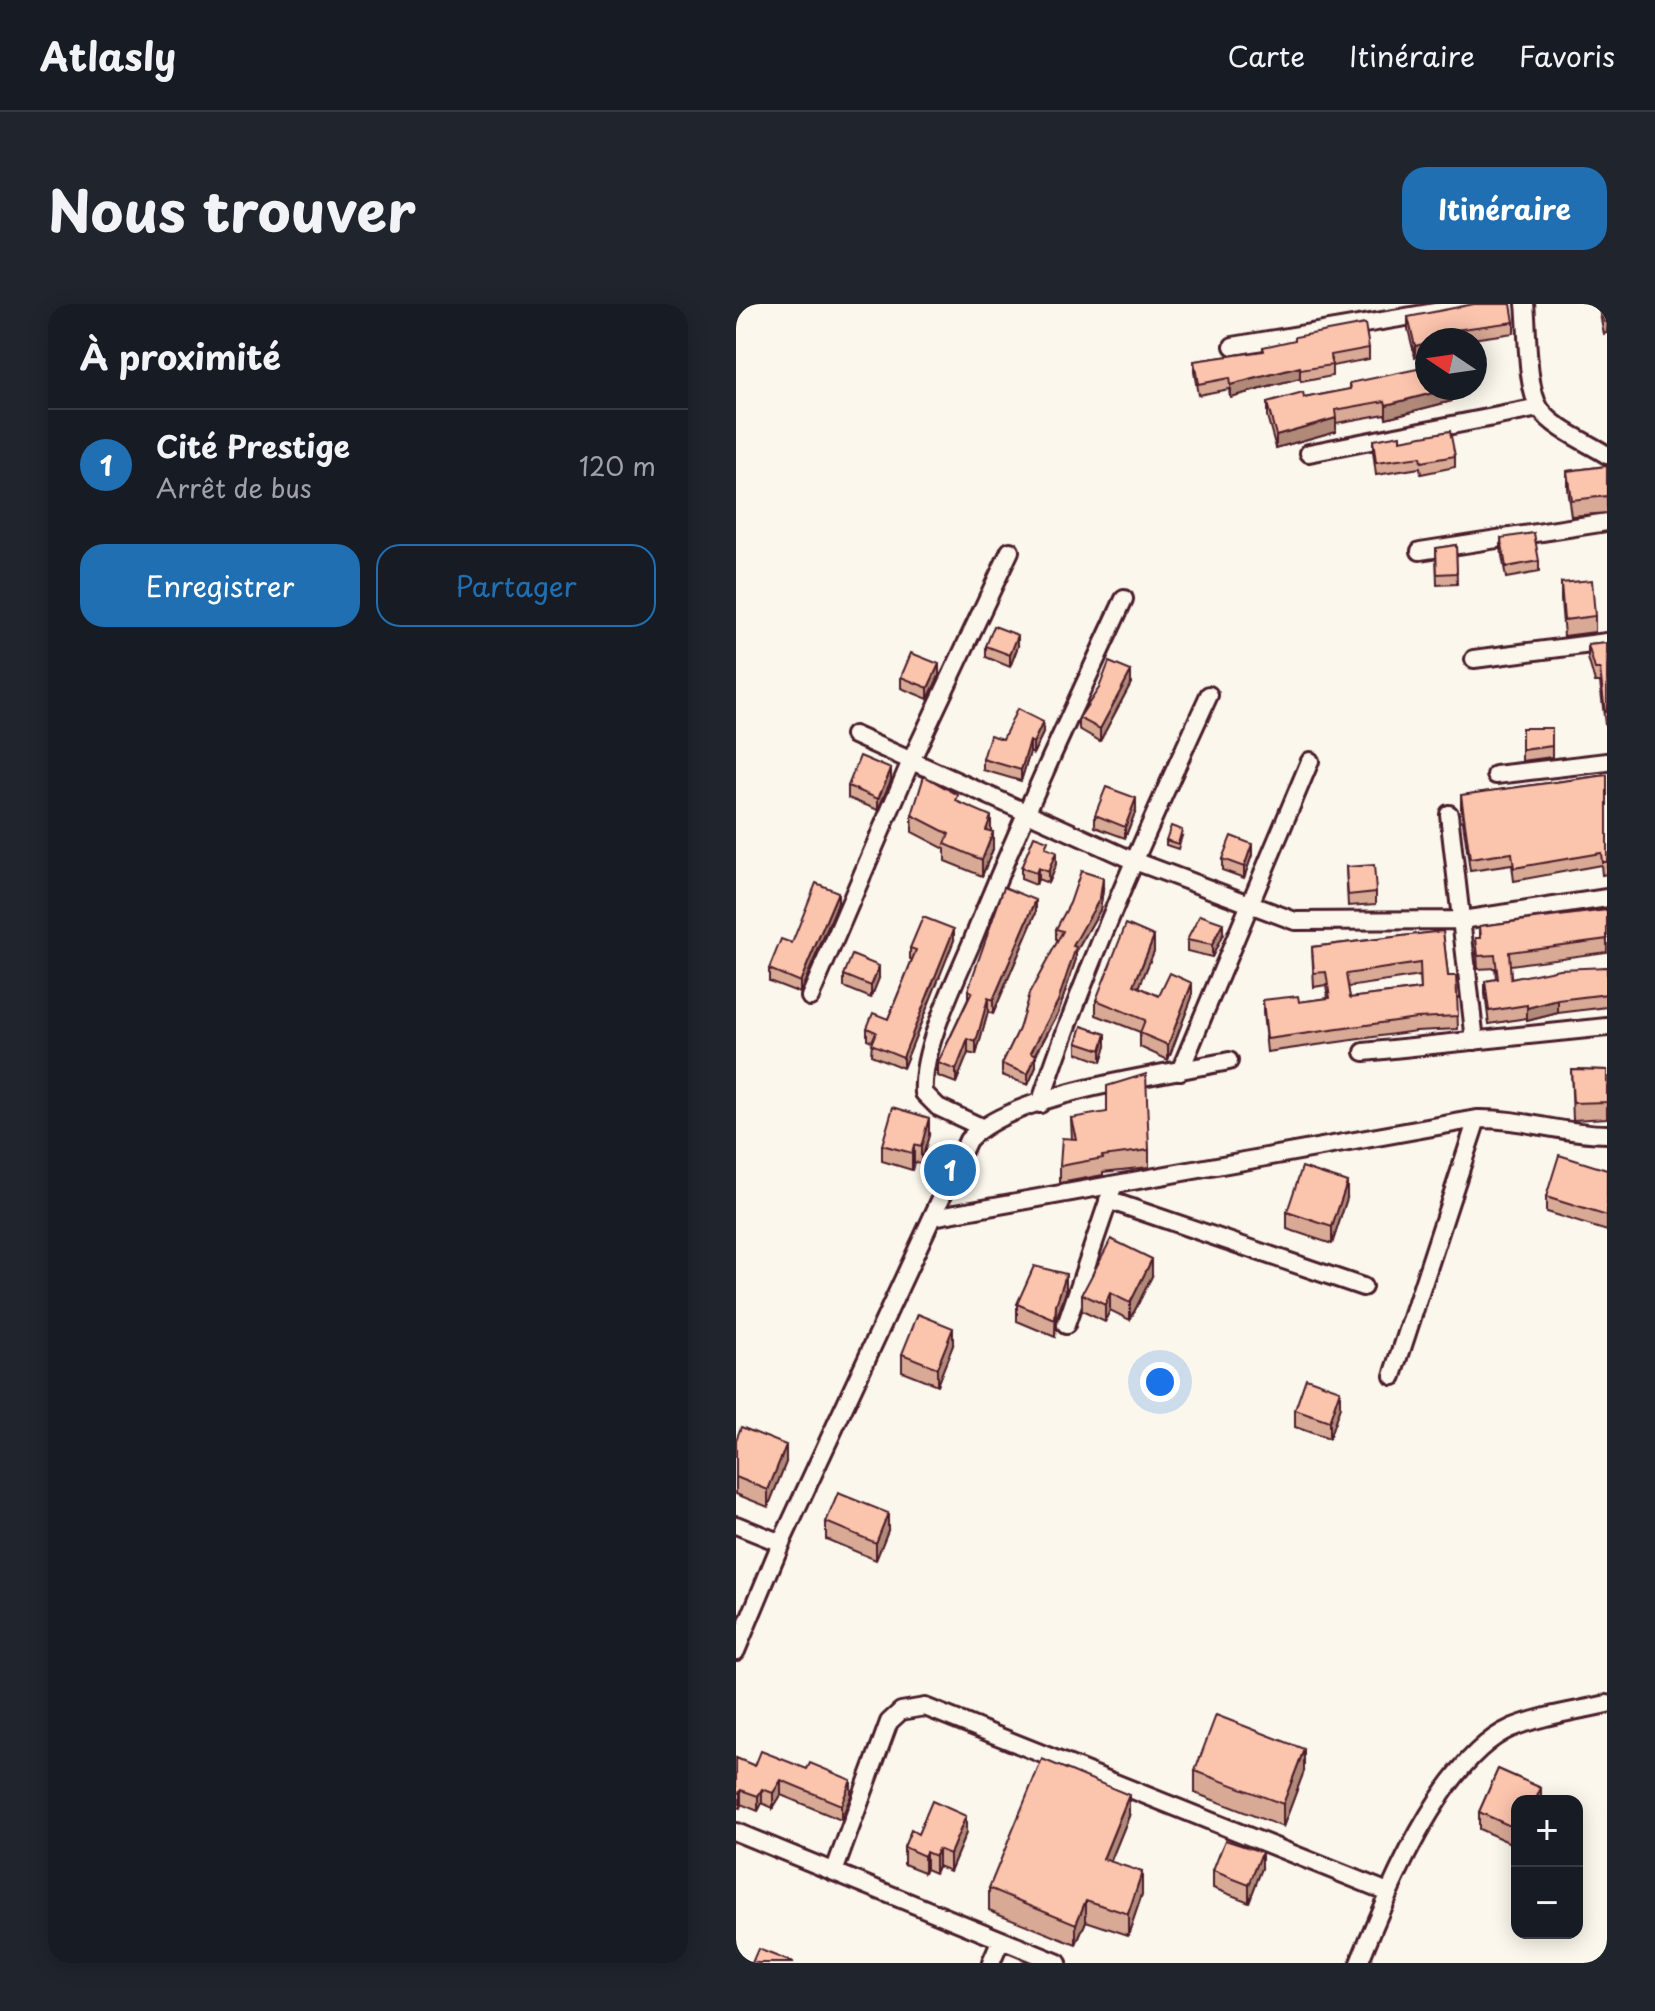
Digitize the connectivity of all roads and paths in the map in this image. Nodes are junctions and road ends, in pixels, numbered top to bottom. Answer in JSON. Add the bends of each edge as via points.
{"nodes":[{"id":1,"x":1483,"y":304,"type":"edge"},
{"id":2,"x":1525,"y":304,"type":"edge"},
{"id":3,"x":1233,"y":346,"type":"dead end"},
{"id":4,"x":1539,"y":408,"type":"junction"},
{"id":5,"x":1309,"y":453,"type":"dead end"},
{"id":6,"x":1607,"y":455,"type":"edge"},
{"id":7,"x":1607,"y":522,"type":"edge"},
{"id":8,"x":1010,"y":551,"type":"dead end"},
{"id":9,"x":1420,"y":551,"type":"dead end"},
{"id":10,"x":1124,"y":599,"type":"dead end"},
{"id":11,"x":1607,"y":642,"type":"edge"},
{"id":12,"x":1474,"y":659,"type":"dead end"},
{"id":13,"x":1209,"y":695,"type":"dead end"},
{"id":14,"x":854,"y":735,"type":"dead end"},
{"id":15,"x":911,"y":761,"type":"junction"},
{"id":16,"x":1310,"y":761,"type":"dead end"},
{"id":17,"x":1607,"y":762,"type":"edge"},
{"id":18,"x":1496,"y":775,"type":"dead end"},
{"id":19,"x":1024,"y":813,"type":"junction"},
{"id":20,"x":1449,"y":814,"type":"dead end"},
{"id":21,"x":1132,"y":860,"type":"junction"},
{"id":22,"x":1607,"y":898,"type":"edge"},
{"id":23,"x":1249,"y":907,"type":"junction"},
{"id":24,"x":1462,"y":920,"type":"junction"},
{"id":25,"x":810,"y":997,"type":"dead end"},
{"id":26,"x":1607,"y":1027,"type":"edge"},
{"id":27,"x":1475,"y":1041,"type":"junction"},
{"id":28,"x":1364,"y":1052,"type":"dead end"},
{"id":29,"x":1229,"y":1061,"type":"dead end"},
{"id":30,"x":1180,"y":1071,"type":"junction"},
{"id":31,"x":1040,"y":1104,"type":"junction"},
{"id":32,"x":1477,"y":1119,"type":"junction"},
{"id":33,"x":981,"y":1127,"type":"junction"},
{"id":34,"x":1607,"y":1134,"type":"edge"},
{"id":35,"x":1111,"y":1192,"type":"junction"},
{"id":36,"x":933,"y":1217,"type":"junction"},
{"id":37,"x":1363,"y":1287,"type":"dead end"},
{"id":38,"x":1066,"y":1325,"type":"dead end"},
{"id":39,"x":1393,"y":1376,"type":"dead end"},
{"id":40,"x":736,"y":1525,"type":"edge"},
{"id":41,"x":781,"y":1543,"type":"junction"},
{"id":42,"x":736,"y":1651,"type":"edge"},
{"id":43,"x":1607,"y":1704,"type":"edge"},
{"id":44,"x":736,"y":1832,"type":"edge"},
{"id":45,"x":834,"y":1872,"type":"junction"},
{"id":46,"x":1388,"y":1892,"type":"junction"},
{"id":47,"x":1001,"y":1940,"type":"junction"},
{"id":48,"x":991,"y":1963,"type":"edge"},
{"id":49,"x":1058,"y":1963,"type":"edge"},
{"id":50,"x":1359,"y":1963,"type":"edge"}],
"edges":[{"from":1,"to":3,"type":"street"},
{"from":2,"to":4,"type":"street"},
{"from":4,"to":5,"type":"street"},
{"from":4,"to":6,"type":"street"},
{"from":7,"to":9,"type":"street"},
{"from":8,"to":15,"type":"street"},
{"from":10,"to":19,"type":"street"},
{"from":11,"to":12,"type":"street"},
{"from":13,"to":21,"type":"street"},
{"from":14,"to":15,"type":"street"},
{"from":15,"to":19,"type":"street"},
{"from":15,"to":25,"type":"street"},
{"from":16,"to":23,"type":"street"},
{"from":17,"to":18,"type":"street"},
{"from":19,"to":21,"type":"street"},
{"from":19,"to":33,"type":"street","via":[[950,993],[923,1075],[924,1093],[938,1107]]},
{"from":20,"to":24,"type":"street"},
{"from":21,"to":23,"type":"street"},
{"from":21,"to":31,"type":"street"},
{"from":22,"to":24,"type":"street"},
{"from":23,"to":24,"type":"street","via":[[1295,921]]},
{"from":23,"to":30,"type":"street"},
{"from":24,"to":27,"type":"street"},
{"from":26,"to":27,"type":"street"},
{"from":27,"to":28,"type":"street"},
{"from":29,"to":30,"type":"street"},
{"from":30,"to":31,"type":"street"},
{"from":31,"to":33,"type":"street"},
{"from":32,"to":34,"type":"street","via":[[1511,1118],[1558,1131]]},
{"from":32,"to":35,"type":"street"},
{"from":32,"to":39,"type":"street"},
{"from":33,"to":36,"type":"street","via":[[968,1140]]},
{"from":35,"to":36,"type":"street"},
{"from":35,"to":37,"type":"street"},
{"from":35,"to":38,"type":"street"},
{"from":36,"to":41,"type":"street"},
{"from":40,"to":41,"type":"street"},
{"from":41,"to":42,"type":"street"},
{"from":43,"to":46,"type":"street","via":[[1512,1728],[1489,1741],[1426,1819]]},
{"from":44,"to":45,"type":"street"},
{"from":45,"to":46,"type":"street","via":[[889,1722],[901,1711],[925,1707]]},
{"from":45,"to":47,"type":"street"},
{"from":46,"to":50,"type":"street"},
{"from":47,"to":48,"type":"street"},
{"from":47,"to":49,"type":"street"}]}
